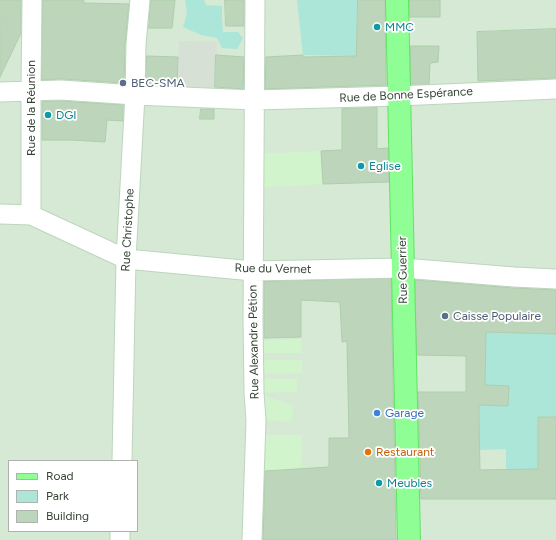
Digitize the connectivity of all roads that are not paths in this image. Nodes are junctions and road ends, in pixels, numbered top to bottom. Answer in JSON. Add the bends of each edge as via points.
{"nodes":[{"id":1,"x":32,"y":0,"type":"edge"},
{"id":2,"x":140,"y":0,"type":"edge"},
{"id":3,"x":255,"y":0,"type":"edge"},
{"id":4,"x":397,"y":0,"type":"edge"},
{"id":5,"x":556,"y":89,"type":"edge"},
{"id":6,"x":31,"y":90,"type":"junction"},
{"id":7,"x":0,"y":92,"type":"edge"},
{"id":8,"x":135,"y":95,"type":"junction"},
{"id":9,"x":399,"y":96,"type":"junction"},
{"id":10,"x":255,"y":100,"type":"junction"},
{"id":11,"x":0,"y":214,"type":"edge"},
{"id":12,"x":31,"y":215,"type":"junction"},
{"id":13,"x":126,"y":259,"type":"junction"},
{"id":14,"x":403,"y":268,"type":"junction"},
{"id":15,"x":254,"y":271,"type":"junction"},
{"id":16,"x":556,"y":279,"type":"edge"},
{"id":17,"x":122,"y":460,"type":"edge"},
{"id":18,"x":252,"y":540,"type":"edge"},
{"id":19,"x":409,"y":540,"type":"edge"}],
"edges":[{"from":1,"to":6,"type":"street","name":"Rue de la Réunion"},
{"from":2,"to":8,"type":"street","name":"Rue Christophe"},
{"from":3,"to":10,"type":"street","name":"Rue Alexandre Pétion"},
{"from":4,"to":9,"type":"main road","name":"Rue Guerrier"},
{"from":5,"to":9,"type":"street","name":"Rue de Bonne Espérance"},
{"from":6,"to":7,"type":"street"},
{"from":6,"to":8,"type":"street","name":"Rue de Bonne Espérance"},
{"from":6,"to":12,"type":"street","name":"Rue de la Réunion"},
{"from":8,"to":10,"type":"street","name":"Rue de Bonne Espérance"},
{"from":8,"to":13,"type":"street","name":"Rue Christophe"},
{"from":9,"to":10,"type":"street","name":"Rue de Bonne Espérance"},
{"from":9,"to":14,"type":"main road","name":"Rue Guerrier"},
{"from":10,"to":15,"type":"street","name":"Rue Alexandre Pétion"},
{"from":11,"to":12,"type":"street","name":"Rue du Vernet"},
{"from":12,"to":13,"type":"street","name":"Rue du Vernet"},
{"from":13,"to":15,"type":"street","name":"Rue du Vernet"},
{"from":13,"to":17,"type":"street","name":"Rue Christophe"},
{"from":14,"to":15,"type":"street","name":"Rue du Vernet"},
{"from":14,"to":16,"type":"street","name":"Rue du Vernet"},
{"from":14,"to":19,"type":"main road","name":"Rue Guerrier"},
{"from":15,"to":18,"type":"street","name":"Rue Alexandre Pétion","via":[[256,420]]}]}
